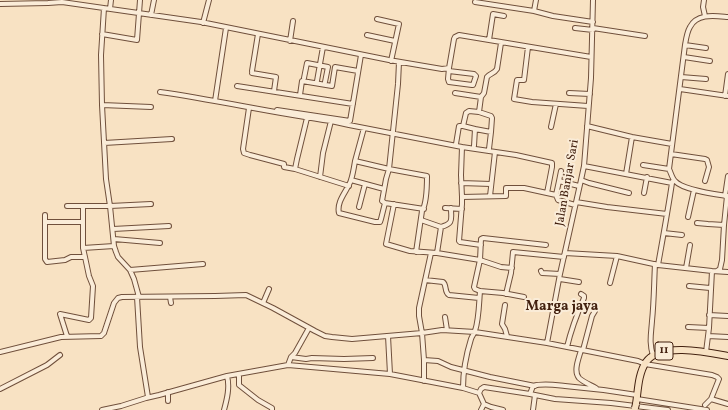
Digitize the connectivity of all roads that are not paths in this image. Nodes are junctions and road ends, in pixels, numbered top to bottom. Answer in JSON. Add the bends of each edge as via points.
{"nodes":[{"id":1,"x":111,"y":0,"type":"edge"},
{"id":2,"x":140,"y":0,"type":"edge"},
{"id":3,"x":154,"y":0,"type":"edge"},
{"id":4,"x":209,"y":0,"type":"edge"},
{"id":5,"x":536,"y":0,"type":"edge"},
{"id":6,"x":593,"y":0,"type":"edge"},
{"id":7,"x":704,"y":0,"type":"edge"},
{"id":8,"x":62,"y":1,"type":"edge"},
{"id":9,"x":475,"y":2,"type":"dead end"},
{"id":10,"x":0,"y":4,"type":"edge"},
{"id":11,"x":493,"y":5,"type":"junction"},
{"id":12,"x":104,"y":8,"type":"junction"},
{"id":13,"x":110,"y":10,"type":"junction"},
{"id":14,"x":534,"y":11,"type":"junction"},
{"id":15,"x":138,"y":13,"type":"junction"},
{"id":16,"x":493,"y":14,"type":"junction"},
{"id":17,"x":151,"y":15,"type":"junction"},
{"id":18,"x":504,"y":16,"type":"dead end"},
{"id":19,"x":705,"y":16,"type":"junction"},
{"id":20,"x":728,"y":17,"type":"edge"},
{"id":21,"x":377,"y":19,"type":"dead end"},
{"id":22,"x":292,"y":21,"type":"dead end"},
{"id":23,"x":593,"y":22,"type":"junction"},
{"id":24,"x":204,"y":23,"type":"junction"},
{"id":25,"x":226,"y":28,"type":"junction"},
{"id":26,"x":575,"y":28,"type":"dead end"},
{"id":27,"x":593,"y":29,"type":"junction"},
{"id":28,"x":102,"y":34,"type":"junction"},
{"id":29,"x":258,"y":34,"type":"junction"},
{"id":30,"x":367,"y":35,"type":"dead end"},
{"id":31,"x":645,"y":36,"type":"dead end"},
{"id":32,"x":489,"y":40,"type":"junction"},
{"id":33,"x":290,"y":41,"type":"junction"},
{"id":34,"x":395,"y":41,"type":"junction"},
{"id":35,"x":501,"y":43,"type":"junction"},
{"id":36,"x":685,"y":45,"type":"junction"},
{"id":37,"x":323,"y":47,"type":"junction"},
{"id":38,"x":528,"y":47,"type":"junction"},
{"id":39,"x":706,"y":48,"type":"dead end"},
{"id":40,"x":361,"y":54,"type":"junction"},
{"id":41,"x":592,"y":57,"type":"junction"},
{"id":42,"x":684,"y":57,"type":"junction"},
{"id":43,"x":391,"y":61,"type":"junction"},
{"id":44,"x":710,"y":61,"type":"dead end"},
{"id":45,"x":399,"y":62,"type":"junction"},
{"id":46,"x":320,"y":65,"type":"junction"},
{"id":47,"x":449,"y":70,"type":"junction"},
{"id":48,"x":358,"y":71,"type":"junction"},
{"id":49,"x":728,"y":74,"type":"edge"},
{"id":50,"x":681,"y":77,"type":"junction"},
{"id":51,"x":304,"y":78,"type":"dead end"},
{"id":52,"x":706,"y":79,"type":"dead end"},
{"id":53,"x":317,"y":81,"type":"dead end"},
{"id":54,"x":326,"y":82,"type":"dead end"},
{"id":55,"x":237,"y":86,"type":"dead end"},
{"id":56,"x":680,"y":89,"type":"junction"},
{"id":57,"x":274,"y":91,"type":"junction"},
{"id":58,"x":160,"y":92,"type":"dead end"},
{"id":59,"x":455,"y":93,"type":"dead end"},
{"id":60,"x":568,"y":93,"type":"dead end"},
{"id":61,"x":590,"y":94,"type":"junction"},
{"id":62,"x":300,"y":95,"type":"junction"},
{"id":63,"x":727,"y":96,"type":"edge"},
{"id":64,"x":480,"y":97,"type":"junction"},
{"id":65,"x":215,"y":100,"type":"junction"},
{"id":66,"x":353,"y":104,"type":"junction"},
{"id":67,"x":556,"y":104,"type":"junction"},
{"id":68,"x":102,"y":105,"type":"junction"},
{"id":69,"x":151,"y":106,"type":"dead end"},
{"id":70,"x":588,"y":106,"type":"junction"},
{"id":71,"x":259,"y":107,"type":"dead end"},
{"id":72,"x":249,"y":108,"type":"junction"},
{"id":73,"x":479,"y":112,"type":"junction"},
{"id":74,"x":307,"y":118,"type":"junction"},
{"id":75,"x":330,"y":121,"type":"junction"},
{"id":76,"x":463,"y":126,"type":"junction"},
{"id":77,"x":588,"y":126,"type":"junction"},
{"id":78,"x":551,"y":127,"type":"dead end"},
{"id":79,"x":364,"y":128,"type":"junction"},
{"id":80,"x":475,"y":129,"type":"junction"},
{"id":81,"x":491,"y":132,"type":"junction"},
{"id":82,"x":393,"y":134,"type":"junction"},
{"id":83,"x":632,"y":137,"type":"junction"},
{"id":84,"x":172,"y":139,"type":"dead end"},
{"id":85,"x":104,"y":143,"type":"junction"},
{"id":86,"x":456,"y":144,"type":"dead end"},
{"id":87,"x":672,"y":144,"type":"junction"},
{"id":88,"x":474,"y":146,"type":"dead end"},
{"id":89,"x":462,"y":147,"type":"junction"},
{"id":90,"x":489,"y":149,"type":"dead end"},
{"id":91,"x":495,"y":152,"type":"junction"},
{"id":92,"x":671,"y":154,"type":"junction"},
{"id":93,"x":355,"y":160,"type":"junction"},
{"id":94,"x":643,"y":165,"type":"dead end"},
{"id":95,"x":584,"y":166,"type":"junction"},
{"id":96,"x":295,"y":169,"type":"junction"},
{"id":97,"x":389,"y":169,"type":"junction"},
{"id":98,"x":669,"y":169,"type":"junction"},
{"id":99,"x":560,"y":171,"type":"dead end"},
{"id":100,"x":626,"y":174,"type":"junction"},
{"id":101,"x":728,"y":176,"type":"edge"},
{"id":102,"x":320,"y":177,"type":"junction"},
{"id":103,"x":646,"y":177,"type":"junction"},
{"id":104,"x":351,"y":180,"type":"junction"},
{"id":105,"x":581,"y":180,"type":"junction"},
{"id":106,"x":559,"y":181,"type":"junction"},
{"id":107,"x":673,"y":181,"type":"junction"},
{"id":108,"x":704,"y":181,"type":"dead end"},
{"id":109,"x":365,"y":184,"type":"junction"},
{"id":110,"x":462,"y":184,"type":"junction"},
{"id":111,"x":491,"y":184,"type":"junction"},
{"id":112,"x":348,"y":186,"type":"junction"},
{"id":113,"x":580,"y":186,"type":"junction"},
{"id":114,"x":384,"y":189,"type":"junction"},
{"id":115,"x":694,"y":190,"type":"junction"},
{"id":116,"x":547,"y":193,"type":"junction"},
{"id":117,"x":629,"y":193,"type":"dead end"},
{"id":118,"x":644,"y":193,"type":"dead end"},
{"id":119,"x":556,"y":195,"type":"junction"},
{"id":120,"x":490,"y":196,"type":"junction"},
{"id":121,"x":727,"y":196,"type":"edge"},
{"id":122,"x":462,"y":197,"type":"junction"},
{"id":123,"x":385,"y":203,"type":"junction"},
{"id":124,"x":576,"y":203,"type":"junction"},
{"id":125,"x":151,"y":204,"type":"dead end"},
{"id":126,"x":394,"y":204,"type":"junction"},
{"id":127,"x":67,"y":206,"type":"dead end"},
{"id":128,"x":83,"y":206,"type":"junction"},
{"id":129,"x":110,"y":206,"type":"junction"},
{"id":130,"x":359,"y":208,"type":"dead end"},
{"id":131,"x":445,"y":208,"type":"dead end"},
{"id":132,"x":451,"y":208,"type":"junction"},
{"id":133,"x":424,"y":209,"type":"junction"},
{"id":134,"x":462,"y":209,"type":"junction"},
{"id":135,"x":667,"y":214,"type":"junction"},
{"id":136,"x":45,"y":216,"type":"dead end"},
{"id":137,"x":688,"y":217,"type":"dead end"},
{"id":138,"x":421,"y":220,"type":"junction"},
{"id":139,"x":45,"y":222,"type":"junction"},
{"id":140,"x":83,"y":222,"type":"junction"},
{"id":141,"x":697,"y":223,"type":"dead end"},
{"id":142,"x":724,"y":225,"type":"junction"},
{"id":143,"x":169,"y":226,"type":"dead end"},
{"id":144,"x":441,"y":227,"type":"junction"},
{"id":145,"x":113,"y":229,"type":"junction"},
{"id":146,"x":664,"y":233,"type":"junction"},
{"id":147,"x":682,"y":235,"type":"dead end"},
{"id":148,"x":114,"y":239,"type":"junction"},
{"id":149,"x":514,"y":242,"type":"junction"},
{"id":150,"x":160,"y":243,"type":"dead end"},
{"id":151,"x":690,"y":244,"type":"dead end"},
{"id":152,"x":481,"y":245,"type":"junction"},
{"id":153,"x":546,"y":245,"type":"dead end"},
{"id":154,"x":114,"y":246,"type":"junction"},
{"id":155,"x":84,"y":248,"type":"junction"},
{"id":156,"x":416,"y":252,"type":"junction"},
{"id":157,"x":513,"y":252,"type":"junction"},
{"id":158,"x":431,"y":253,"type":"junction"},
{"id":159,"x":437,"y":253,"type":"junction"},
{"id":160,"x":564,"y":255,"type":"junction"},
{"id":161,"x":617,"y":256,"type":"junction"},
{"id":162,"x":85,"y":257,"type":"junction"},
{"id":163,"x":480,"y":260,"type":"junction"},
{"id":164,"x":203,"y":264,"type":"dead end"},
{"id":165,"x":657,"y":264,"type":"junction"},
{"id":166,"x":512,"y":268,"type":"junction"},
{"id":167,"x":686,"y":268,"type":"junction"},
{"id":168,"x":130,"y":270,"type":"junction"},
{"id":169,"x":541,"y":271,"type":"dead end"},
{"id":170,"x":712,"y":271,"type":"junction"},
{"id":171,"x":717,"y":271,"type":"junction"},
{"id":172,"x":728,"y":272,"type":"edge"},
{"id":173,"x":560,"y":277,"type":"junction"},
{"id":174,"x":425,"y":280,"type":"junction"},
{"id":175,"x":579,"y":282,"type":"dead end"},
{"id":176,"x":610,"y":283,"type":"dead end"},
{"id":177,"x":689,"y":286,"type":"dead end"},
{"id":178,"x":710,"y":288,"type":"junction"},
{"id":179,"x":269,"y":289,"type":"dead end"},
{"id":180,"x":480,"y":291,"type":"junction"},
{"id":181,"x":506,"y":294,"type":"junction"},
{"id":182,"x":582,"y":294,"type":"dead end"},
{"id":183,"x":138,"y":297,"type":"junction"},
{"id":184,"x":170,"y":297,"type":"junction"},
{"id":185,"x":524,"y":297,"type":"dead end"},
{"id":186,"x":479,"y":298,"type":"junction"},
{"id":187,"x":171,"y":303,"type":"dead end"},
{"id":188,"x":263,"y":303,"type":"junction"},
{"id":189,"x":506,"y":305,"type":"dead end"},
{"id":190,"x":595,"y":311,"type":"dead end"},
{"id":191,"x":709,"y":315,"type":"junction"},
{"id":192,"x":728,"y":316,"type":"edge"},
{"id":193,"x":445,"y":317,"type":"dead end"},
{"id":194,"x":688,"y":327,"type":"dead end"},
{"id":195,"x":309,"y":328,"type":"junction"},
{"id":196,"x":709,"y":328,"type":"junction"},
{"id":197,"x":447,"y":330,"type":"junction"},
{"id":198,"x":475,"y":332,"type":"junction"},
{"id":199,"x":422,"y":333,"type":"junction"},
{"id":200,"x":67,"y":336,"type":"junction"},
{"id":201,"x":388,"y":336,"type":"junction"},
{"id":202,"x":507,"y":336,"type":"junction"},
{"id":203,"x":708,"y":336,"type":"junction"},
{"id":204,"x":728,"y":337,"type":"edge"},
{"id":205,"x":547,"y":343,"type":"junction"},
{"id":206,"x":568,"y":347,"type":"junction"},
{"id":207,"x":582,"y":350,"type":"junction"},
{"id":208,"x":0,"y":352,"type":"edge"},
{"id":209,"x":706,"y":352,"type":"junction"},
{"id":210,"x":60,"y":355,"type":"dead end"},
{"id":211,"x":653,"y":356,"type":"junction"},
{"id":212,"x":728,"y":356,"type":"edge"},
{"id":213,"x":291,"y":357,"type":"junction"},
{"id":214,"x":373,"y":358,"type":"dead end"},
{"id":215,"x":424,"y":360,"type":"junction"},
{"id":216,"x":288,"y":364,"type":"junction"},
{"id":217,"x":645,"y":364,"type":"junction"},
{"id":218,"x":464,"y":370,"type":"junction"},
{"id":219,"x":239,"y":374,"type":"junction"},
{"id":220,"x":390,"y":374,"type":"junction"},
{"id":221,"x":227,"y":376,"type":"junction"},
{"id":222,"x":424,"y":381,"type":"junction"},
{"id":223,"x":535,"y":386,"type":"junction"},
{"id":224,"x":463,"y":388,"type":"junction"},
{"id":225,"x":0,"y":389,"type":"edge"},
{"id":226,"x":598,"y":389,"type":"junction"},
{"id":227,"x":168,"y":392,"type":"junction"},
{"id":228,"x":479,"y":392,"type":"junction"},
{"id":229,"x":530,"y":394,"type":"junction"},
{"id":230,"x":535,"y":395,"type":"junction"},
{"id":231,"x":148,"y":397,"type":"junction"},
{"id":232,"x":711,"y":399,"type":"junction"},
{"id":233,"x":168,"y":401,"type":"dead end"},
{"id":234,"x":636,"y":403,"type":"edge"},
{"id":235,"x":484,"y":404,"type":"junction"},
{"id":236,"x":728,"y":404,"type":"edge"},
{"id":237,"x":705,"y":405,"type":"dead end"},
{"id":238,"x":122,"y":408,"type":"edge"},
{"id":239,"x":102,"y":410,"type":"edge"},
{"id":240,"x":224,"y":410,"type":"edge"},
{"id":241,"x":272,"y":410,"type":"edge"},
{"id":242,"x":481,"y":410,"type":"edge"},
{"id":243,"x":503,"y":410,"type":"edge"},
{"id":244,"x":533,"y":410,"type":"edge"},
{"id":245,"x":668,"y":410,"type":"edge"},
{"id":246,"x":707,"y":410,"type":"edge"}],
"edges":[{"from":1,"to":13,"type":"street"},
{"from":2,"to":15,"type":"street"},
{"from":3,"to":17,"type":"street"},
{"from":4,"to":24,"type":"street"},
{"from":5,"to":14,"type":"street"},
{"from":6,"to":23,"type":"street","name":"Jalan Banjar Sari"},
{"from":7,"to":19,"type":"street"},
{"from":8,"to":10,"type":"street"},
{"from":8,"to":12,"type":"street"},
{"from":9,"to":11,"type":"street"},
{"from":11,"to":14,"type":"street"},
{"from":11,"to":16,"type":"street"},
{"from":12,"to":13,"type":"street"},
{"from":12,"to":28,"type":"street"},
{"from":13,"to":15,"type":"street"},
{"from":14,"to":23,"type":"street"},
{"from":15,"to":17,"type":"street"},
{"from":15,"to":28,"type":"street","via":[[137,40]]},
{"from":16,"to":18,"type":"street"},
{"from":16,"to":32,"type":"street"},
{"from":17,"to":24,"type":"street"},
{"from":19,"to":20,"type":"street"},
{"from":19,"to":36,"type":"street","via":[[691,25]]},
{"from":21,"to":34,"type":"street","via":[[399,24]]},
{"from":22,"to":33,"type":"street"},
{"from":23,"to":27,"type":"street","name":"Jalan Banjar Sari"},
{"from":24,"to":25,"type":"street"},
{"from":25,"to":29,"type":"street"},
{"from":25,"to":65,"type":"street"},
{"from":26,"to":27,"type":"street"},
{"from":27,"to":31,"type":"street"},
{"from":27,"to":41,"type":"street","name":"Jalan Banjar Sari"},
{"from":28,"to":68,"type":"street"},
{"from":29,"to":33,"type":"street"},
{"from":29,"to":57,"type":"street","via":[[252,72],[276,77]]},
{"from":30,"to":34,"type":"street"},
{"from":32,"to":35,"type":"street"},
{"from":32,"to":47,"type":"street","via":[[455,37]]},
{"from":33,"to":37,"type":"street"},
{"from":34,"to":43,"type":"street"},
{"from":35,"to":38,"type":"street"},
{"from":35,"to":64,"type":"street","via":[[497,69],[488,75],[484,93]]},
{"from":36,"to":39,"type":"street"},
{"from":36,"to":42,"type":"street"},
{"from":37,"to":40,"type":"street"},
{"from":37,"to":46,"type":"street"},
{"from":38,"to":41,"type":"street"},
{"from":38,"to":67,"type":"street","via":[[524,80],[517,80],[514,99]]},
{"from":40,"to":43,"type":"street"},
{"from":40,"to":48,"type":"street"},
{"from":41,"to":61,"type":"street","name":"Jalan Banjar Sari"},
{"from":42,"to":44,"type":"street"},
{"from":42,"to":50,"type":"street"},
{"from":43,"to":45,"type":"street"},
{"from":45,"to":47,"type":"street"},
{"from":45,"to":82,"type":"street"},
{"from":46,"to":51,"type":"street","via":[[306,63]]},
{"from":46,"to":53,"type":"street"},
{"from":46,"to":54,"type":"street","via":[[328,66]]},
{"from":47,"to":47,"type":"street","via":[[474,74],[474,85],[450,82]]},
{"from":48,"to":62,"type":"street","via":[[335,67],[332,86],[302,81]]},
{"from":48,"to":66,"type":"street"},
{"from":49,"to":63,"type":"street"},
{"from":50,"to":52,"type":"street"},
{"from":50,"to":56,"type":"street"},
{"from":55,"to":57,"type":"street"},
{"from":56,"to":63,"type":"street"},
{"from":56,"to":87,"type":"street"},
{"from":57,"to":62,"type":"street"},
{"from":58,"to":65,"type":"street"},
{"from":59,"to":64,"type":"street"},
{"from":60,"to":61,"type":"street"},
{"from":61,"to":70,"type":"street","name":"Jalan Banjar Sari"},
{"from":62,"to":66,"type":"street"},
{"from":64,"to":73,"type":"street"},
{"from":65,"to":72,"type":"street"},
{"from":66,"to":71,"type":"street","via":[[350,121]]},
{"from":67,"to":70,"type":"street"},
{"from":67,"to":78,"type":"street"},
{"from":68,"to":69,"type":"street"},
{"from":68,"to":85,"type":"street"},
{"from":70,"to":77,"type":"street","name":"Jalan Banjar Sari"},
{"from":72,"to":74,"type":"street"},
{"from":72,"to":96,"type":"street","via":[[242,149],[244,153]]},
{"from":73,"to":76,"type":"street","via":[[467,112]]},
{"from":73,"to":81,"type":"street","via":[[491,116]]},
{"from":74,"to":75,"type":"street"},
{"from":74,"to":96,"type":"street"},
{"from":75,"to":79,"type":"street"},
{"from":75,"to":102,"type":"street"},
{"from":76,"to":80,"type":"street"},
{"from":76,"to":86,"type":"street","via":[[459,126]]},
{"from":77,"to":83,"type":"street"},
{"from":77,"to":95,"type":"street","name":"Jalan Banjar Sari"},
{"from":79,"to":82,"type":"street"},
{"from":79,"to":93,"type":"street"},
{"from":80,"to":81,"type":"street"},
{"from":80,"to":88,"type":"street"},
{"from":81,"to":90,"type":"street"},
{"from":82,"to":89,"type":"street"},
{"from":82,"to":97,"type":"street"},
{"from":83,"to":87,"type":"street"},
{"from":83,"to":100,"type":"street"},
{"from":84,"to":85,"type":"street"},
{"from":85,"to":129,"type":"street"},
{"from":87,"to":92,"type":"street"},
{"from":89,"to":91,"type":"street"},
{"from":89,"to":110,"type":"street"},
{"from":91,"to":111,"type":"street"},
{"from":91,"to":116,"type":"street","via":[[552,163]]},
{"from":92,"to":98,"type":"street"},
{"from":92,"to":108,"type":"street","via":[[707,160],[709,167]]},
{"from":93,"to":97,"type":"street"},
{"from":93,"to":104,"type":"street"},
{"from":94,"to":98,"type":"street"},
{"from":95,"to":100,"type":"street"},
{"from":95,"to":105,"type":"street","name":"Jalan Banjar Sari"},
{"from":96,"to":102,"type":"street"},
{"from":97,"to":114,"type":"street"},
{"from":97,"to":133,"type":"street","via":[[427,176]]},
{"from":98,"to":107,"type":"street"},
{"from":99,"to":106,"type":"street"},
{"from":100,"to":103,"type":"street"},
{"from":101,"to":121,"type":"street"},
{"from":102,"to":112,"type":"street"},
{"from":103,"to":107,"type":"street"},
{"from":103,"to":118,"type":"street"},
{"from":104,"to":109,"type":"street"},
{"from":104,"to":112,"type":"street"},
{"from":105,"to":113,"type":"street","name":"Jalan Banjar Sari"},
{"from":105,"to":117,"type":"street"},
{"from":106,"to":113,"type":"street"},
{"from":106,"to":119,"type":"street"},
{"from":107,"to":115,"type":"street"},
{"from":107,"to":135,"type":"street"},
{"from":109,"to":114,"type":"street"},
{"from":109,"to":130,"type":"street"},
{"from":110,"to":111,"type":"street"},
{"from":110,"to":122,"type":"street"},
{"from":111,"to":120,"type":"street"},
{"from":112,"to":123,"type":"street","via":[[341,198],[339,213],[380,222]]},
{"from":113,"to":124,"type":"street","name":"Jalan Banjar Sari"},
{"from":114,"to":123,"type":"street","via":[[382,201]]},
{"from":115,"to":121,"type":"street"},
{"from":115,"to":137,"type":"street"},
{"from":116,"to":119,"type":"street"},
{"from":116,"to":120,"type":"street","via":[[524,188],[506,188],[506,196]]},
{"from":119,"to":124,"type":"street","via":[[558,200]]},
{"from":120,"to":122,"type":"street"},
{"from":121,"to":142,"type":"street"},
{"from":122,"to":134,"type":"street"},
{"from":123,"to":126,"type":"street"},
{"from":124,"to":135,"type":"street"},
{"from":124,"to":160,"type":"street","name":"Jalan Banjar Sari"},
{"from":125,"to":129,"type":"street"},
{"from":126,"to":133,"type":"street"},
{"from":126,"to":156,"type":"street","via":[[386,244]]},
{"from":127,"to":128,"type":"street"},
{"from":128,"to":129,"type":"street"},
{"from":128,"to":140,"type":"street"},
{"from":129,"to":145,"type":"street"},
{"from":131,"to":132,"type":"street"},
{"from":132,"to":134,"type":"street"},
{"from":132,"to":144,"type":"street","via":[[451,222]]},
{"from":133,"to":138,"type":"street"},
{"from":134,"to":152,"type":"street","via":[[459,241]]},
{"from":135,"to":146,"type":"street"},
{"from":136,"to":139,"type":"street"},
{"from":138,"to":144,"type":"street"},
{"from":138,"to":156,"type":"street"},
{"from":139,"to":140,"type":"street"},
{"from":139,"to":162,"type":"street","via":[[47,262]]},
{"from":140,"to":155,"type":"street"},
{"from":141,"to":142,"type":"street"},
{"from":142,"to":171,"type":"street","via":[[722,260]]},
{"from":143,"to":145,"type":"street"},
{"from":144,"to":159,"type":"street"},
{"from":145,"to":148,"type":"street"},
{"from":146,"to":147,"type":"street"},
{"from":146,"to":165,"type":"street"},
{"from":148,"to":150,"type":"street"},
{"from":148,"to":154,"type":"street"},
{"from":149,"to":152,"type":"street","via":[[483,238]]},
{"from":149,"to":153,"type":"street"},
{"from":149,"to":157,"type":"street"},
{"from":151,"to":167,"type":"street"},
{"from":152,"to":163,"type":"street"},
{"from":154,"to":155,"type":"street"},
{"from":154,"to":168,"type":"street","via":[[118,257]]},
{"from":155,"to":162,"type":"street"},
{"from":156,"to":158,"type":"street"},
{"from":157,"to":160,"type":"street"},
{"from":157,"to":166,"type":"street"},
{"from":158,"to":159,"type":"street"},
{"from":158,"to":174,"type":"street"},
{"from":159,"to":163,"type":"street"},
{"from":160,"to":161,"type":"street"},
{"from":160,"to":173,"type":"street","name":"Jalan Banjar Sari"},
{"from":161,"to":165,"type":"street"},
{"from":161,"to":176,"type":"street"},
{"from":162,"to":200,"type":"street","via":[[93,286],[91,318],[89,320],[60,314]]},
{"from":163,"to":166,"type":"street"},
{"from":163,"to":180,"type":"street","via":[[474,287]]},
{"from":164,"to":168,"type":"street"},
{"from":165,"to":167,"type":"street"},
{"from":165,"to":211,"type":"street","via":[[650,339]]},
{"from":166,"to":181,"type":"street"},
{"from":167,"to":170,"type":"street"},
{"from":168,"to":183,"type":"street"},
{"from":169,"to":173,"type":"street"},
{"from":170,"to":171,"type":"street"},
{"from":170,"to":178,"type":"street"},
{"from":171,"to":172,"type":"street"},
{"from":173,"to":175,"type":"street"},
{"from":173,"to":205,"type":"street","name":"Jalan Banjar Sari"},
{"from":174,"to":186,"type":"street","via":[[443,282],[449,295]]},
{"from":174,"to":199,"type":"street","via":[[419,308]]},
{"from":177,"to":178,"type":"street"},
{"from":178,"to":191,"type":"street"},
{"from":179,"to":188,"type":"street"},
{"from":180,"to":181,"type":"street"},
{"from":180,"to":186,"type":"street"},
{"from":181,"to":185,"type":"street"},
{"from":182,"to":206,"type":"street","via":[[584,298]]},
{"from":183,"to":184,"type":"street"},
{"from":183,"to":200,"type":"street","via":[[118,298],[101,336]]},
{"from":183,"to":231,"type":"street","via":[[140,347]]},
{"from":184,"to":187,"type":"street"},
{"from":184,"to":188,"type":"street","via":[[246,295]]},
{"from":186,"to":198,"type":"street"},
{"from":188,"to":195,"type":"street"},
{"from":189,"to":202,"type":"street","via":[[502,324]]},
{"from":190,"to":207,"type":"street"},
{"from":191,"to":192,"type":"street"},
{"from":191,"to":196,"type":"street"},
{"from":193,"to":197,"type":"street"},
{"from":194,"to":196,"type":"street"},
{"from":195,"to":201,"type":"street","via":[[325,336],[344,339]]},
{"from":195,"to":213,"type":"street"},
{"from":196,"to":203,"type":"street"},
{"from":197,"to":198,"type":"street"},
{"from":197,"to":199,"type":"street"},
{"from":198,"to":202,"type":"street"},
{"from":198,"to":218,"type":"street","via":[[471,337]]},
{"from":199,"to":201,"type":"street"},
{"from":199,"to":215,"type":"street"},
{"from":200,"to":208,"type":"street"},
{"from":201,"to":220,"type":"street"},
{"from":202,"to":205,"type":"street"},
{"from":203,"to":204,"type":"street"},
{"from":203,"to":209,"type":"street"},
{"from":205,"to":206,"type":"street"},
{"from":206,"to":207,"type":"street"},
{"from":207,"to":217,"type":"street"},
{"from":207,"to":226,"type":"street","via":[[577,375]]},
{"from":209,"to":211,"type":"highway","number":"11","via":[[667,351]]},
{"from":209,"to":212,"type":"highway","number":"11"},
{"from":210,"to":225,"type":"street","via":[[48,365]]},
{"from":211,"to":217,"type":"highway","number":"11"},
{"from":213,"to":214,"type":"street"},
{"from":213,"to":216,"type":"street"},
{"from":215,"to":218,"type":"street"},
{"from":215,"to":222,"type":"street"},
{"from":216,"to":219,"type":"street"},
{"from":216,"to":220,"type":"street"},
{"from":217,"to":232,"type":"street","via":[[717,377],[719,379]]},
{"from":217,"to":234,"type":"highway","number":"11","via":[[639,381]]},
{"from":218,"to":223,"type":"street"},
{"from":218,"to":224,"type":"street"},
{"from":219,"to":221,"type":"street"},
{"from":219,"to":241,"type":"street","via":[[239,385]]},
{"from":220,"to":222,"type":"street"},
{"from":221,"to":227,"type":"street"},
{"from":221,"to":240,"type":"street","via":[[228,392]]},
{"from":222,"to":224,"type":"street"},
{"from":223,"to":226,"type":"street"},
{"from":223,"to":229,"type":"street"},
{"from":224,"to":228,"type":"street"},
{"from":226,"to":234,"type":"street"},
{"from":227,"to":231,"type":"street"},
{"from":227,"to":233,"type":"street"},
{"from":228,"to":229,"type":"street","via":[[484,387]]},
{"from":228,"to":235,"type":"street"},
{"from":229,"to":230,"type":"street"},
{"from":230,"to":244,"type":"street"},
{"from":230,"to":245,"type":"street"},
{"from":231,"to":238,"type":"street"},
{"from":232,"to":236,"type":"street"},
{"from":232,"to":237,"type":"street"},
{"from":234,"to":246,"type":"street"},
{"from":235,"to":242,"type":"street"},
{"from":235,"to":243,"type":"street"},
{"from":238,"to":239,"type":"street"}]}
